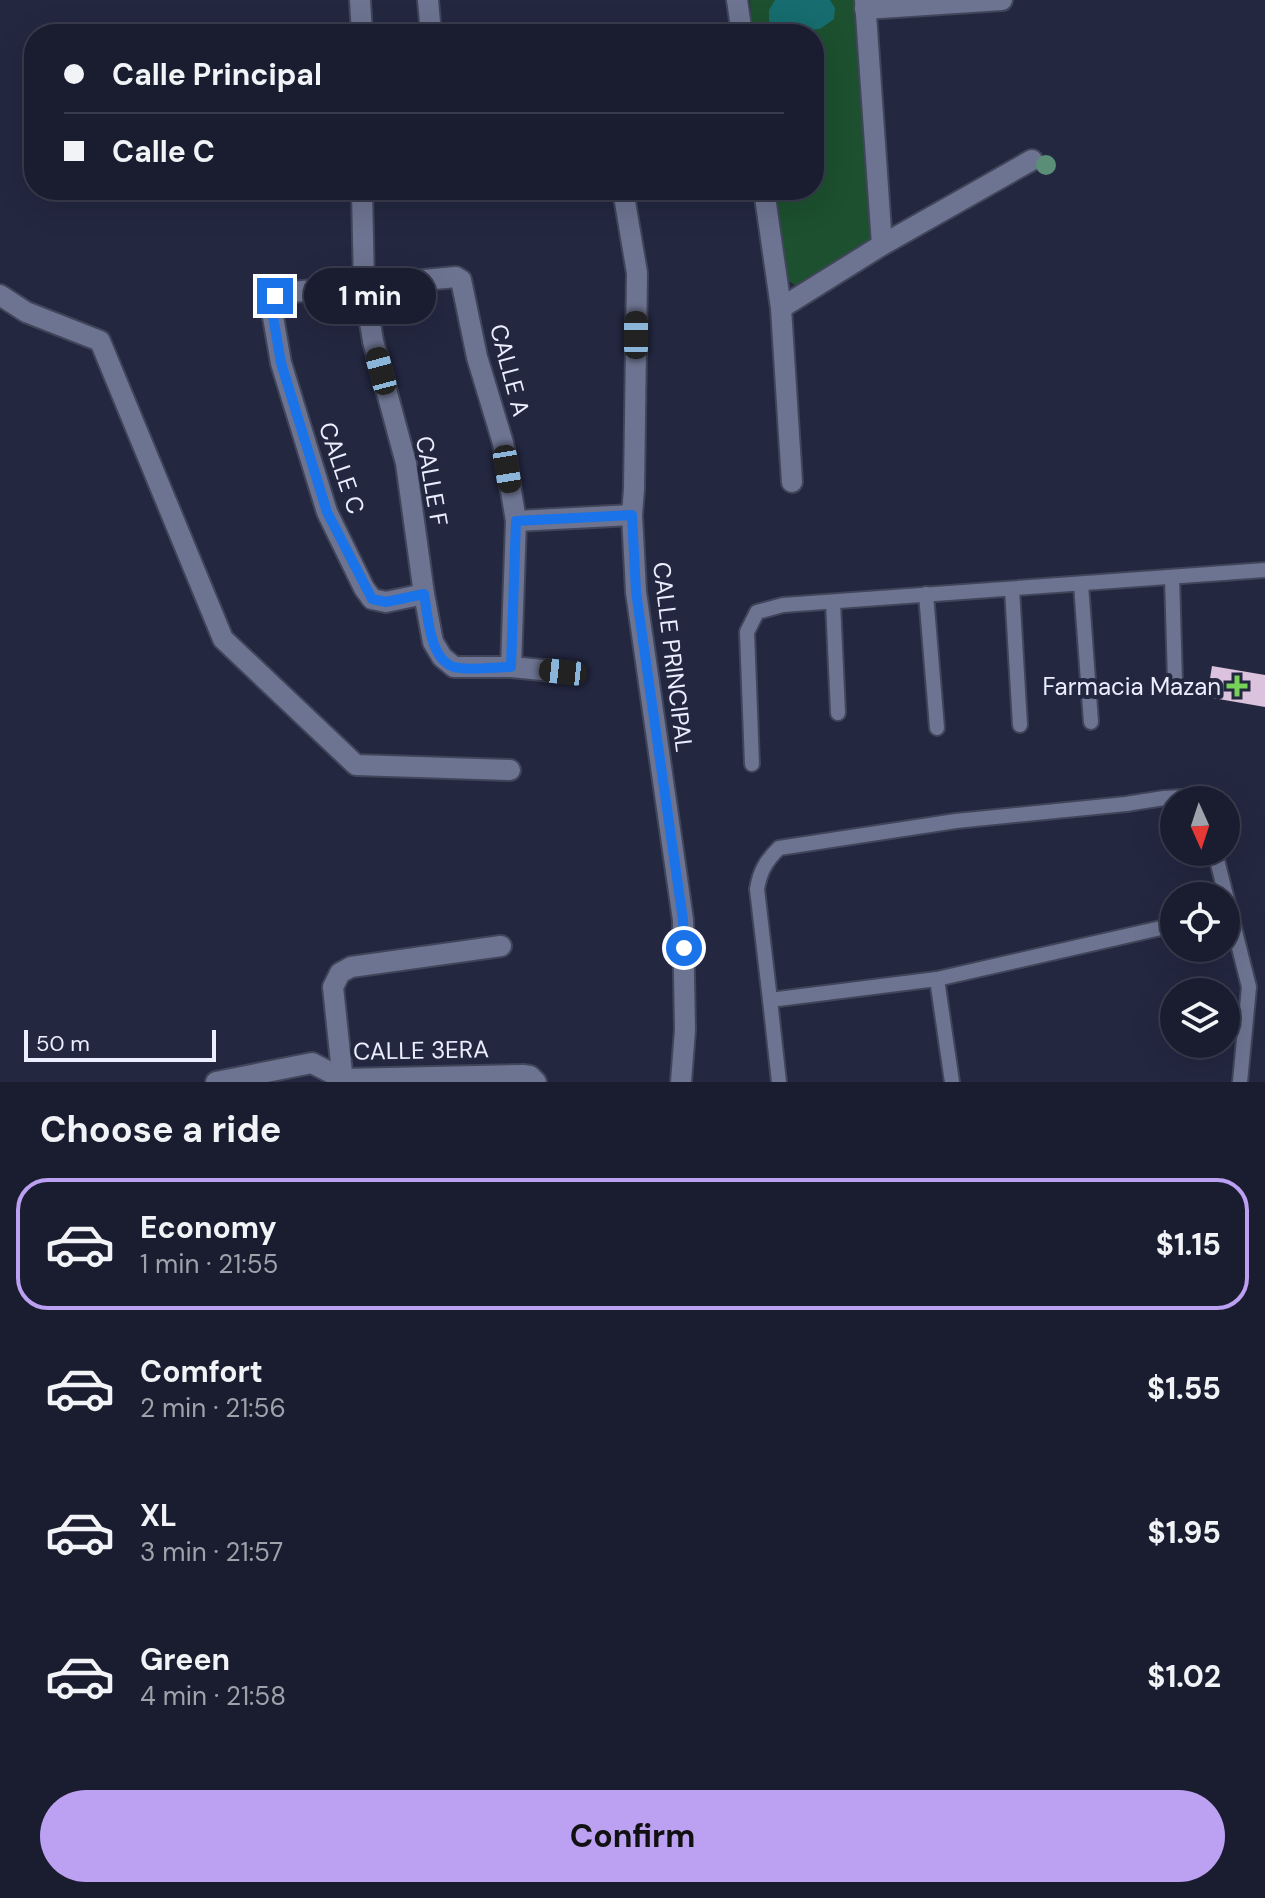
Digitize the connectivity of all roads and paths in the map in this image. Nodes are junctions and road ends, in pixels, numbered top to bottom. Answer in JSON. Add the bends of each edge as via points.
{"nodes":[{"id":1,"x":360,"y":0,"type":"edge"},
{"id":2,"x":428,"y":0,"type":"edge"},
{"id":3,"x":737,"y":0,"type":"edge"},
{"id":4,"x":1002,"y":0,"type":"edge"},
{"id":5,"x":865,"y":5,"type":"edge"},
{"id":6,"x":361,"y":24,"type":"edge"},
{"id":7,"x":430,"y":24,"type":"edge"},
{"id":8,"x":741,"y":24,"type":"edge"},
{"id":9,"x":1032,"y":160,"type":"dead end"},
{"id":10,"x":362,"y":200,"type":"edge"},
{"id":11,"x":625,"y":200,"type":"edge"},
{"id":12,"x":765,"y":200,"type":"edge"},
{"id":13,"x":882,"y":245,"type":"junction"},
{"id":14,"x":364,"y":286,"type":"junction"},
{"id":15,"x":0,"y":295,"type":"edge"},
{"id":16,"x":781,"y":308,"type":"junction"},
{"id":17,"x":792,"y":482,"type":"dead end"},
{"id":18,"x":632,"y":515,"type":"junction"},
{"id":19,"x":516,"y":521,"type":"junction"},
{"id":20,"x":1265,"y":570,"type":"edge"},
{"id":21,"x":1172,"y":577,"type":"junction"},
{"id":22,"x":1081,"y":584,"type":"junction"},
{"id":23,"x":1012,"y":589,"type":"junction"},
{"id":24,"x":424,"y":594,"type":"junction"},
{"id":25,"x":926,"y":594,"type":"junction"},
{"id":26,"x":833,"y":602,"type":"junction"},
{"id":27,"x":511,"y":667,"type":"junction"},
{"id":28,"x":563,"y":672,"type":"dead end"},
{"id":29,"x":1175,"y":681,"type":"dead end"},
{"id":30,"x":838,"y":713,"type":"dead end"},
{"id":31,"x":1091,"y":722,"type":"dead end"},
{"id":32,"x":1020,"y":725,"type":"dead end"},
{"id":33,"x":937,"y":728,"type":"dead end"},
{"id":34,"x":752,"y":764,"type":"dead end"},
{"id":35,"x":510,"y":770,"type":"dead end"},
{"id":36,"x":1160,"y":799,"type":"edge"},
{"id":37,"x":1160,"y":928,"type":"edge"},
{"id":38,"x":501,"y":946,"type":"dead end"},
{"id":39,"x":1240,"y":953,"type":"edge"},
{"id":40,"x":937,"y":979,"type":"junction"},
{"id":41,"x":770,"y":1000,"type":"junction"},
{"id":42,"x":343,"y":1080,"type":"edge"},
{"id":43,"x":535,"y":1081,"type":"edge"},
{"id":44,"x":216,"y":1082,"type":"edge"},
{"id":45,"x":681,"y":1082,"type":"edge"},
{"id":46,"x":779,"y":1082,"type":"edge"},
{"id":47,"x":952,"y":1082,"type":"edge"},
{"id":48,"x":1240,"y":1082,"type":"edge"}],
"edges":[{"from":1,"to":6,"type":"street"},
{"from":2,"to":7,"type":"street"},
{"from":3,"to":8,"type":"street"},
{"from":4,"to":5,"type":"street"},
{"from":5,"to":13,"type":"street"},
{"from":9,"to":13,"type":"street"},
{"from":10,"to":14,"type":"street","name":"CALLE F"},
{"from":11,"to":18,"type":"street","name":"CALLE PRINCIPAL","via":[[637,273]]},
{"from":12,"to":16,"type":"street"},
{"from":13,"to":16,"type":"street"},
{"from":14,"to":19,"type":"street","name":"CALLE A","via":[[459,278],[463,284],[477,357],[503,443]]},
{"from":14,"to":24,"type":"street","name":"CALLE F","via":[[406,463]]},
{"from":14,"to":24,"type":"street","name":"CALLE C","via":[[275,296],[271,305],[281,363],[327,512],[364,588],[372,599],[386,602]]},
{"from":15,"to":35,"type":"street","via":[[26,312],[100,341],[223,639],[356,765]]},
{"from":16,"to":17,"type":"street"},
{"from":18,"to":19,"type":"street"},
{"from":18,"to":45,"type":"street","name":"CALLE PRINCIPAL","via":[[636,592],[683,920]]},
{"from":19,"to":27,"type":"street","name":"CALLE A"},
{"from":20,"to":21,"type":"lane"},
{"from":21,"to":22,"type":"lane"},
{"from":21,"to":29,"type":"lane"},
{"from":22,"to":23,"type":"lane"},
{"from":22,"to":31,"type":"lane"},
{"from":23,"to":25,"type":"lane"},
{"from":23,"to":32,"type":"lane"},
{"from":24,"to":27,"type":"street","name":"CALLE F","via":[[433,642],[442,657],[454,667]]},
{"from":25,"to":26,"type":"lane"},
{"from":25,"to":33,"type":"lane"},
{"from":26,"to":30,"type":"lane"},
{"from":26,"to":34,"type":"lane","via":[[757,612],[747,632]]},
{"from":27,"to":28,"type":"street","name":"CALLE F"},
{"from":36,"to":41,"type":"lane","via":[[956,821],[779,848],[766,861],[757,889]]},
{"from":37,"to":40,"type":"lane"},
{"from":38,"to":42,"type":"street","via":[[351,967],[340,973],[333,987]]},
{"from":39,"to":48,"type":"lane","via":[[1249,987]]},
{"from":40,"to":41,"type":"lane"},
{"from":40,"to":47,"type":"lane"},
{"from":41,"to":46,"type":"lane"},
{"from":42,"to":43,"type":"street","name":"CALLE 3ERA","via":[[523,1075]]},
{"from":42,"to":44,"type":"street","name":"CALLE 3ERA","via":[[312,1063]]}]}
